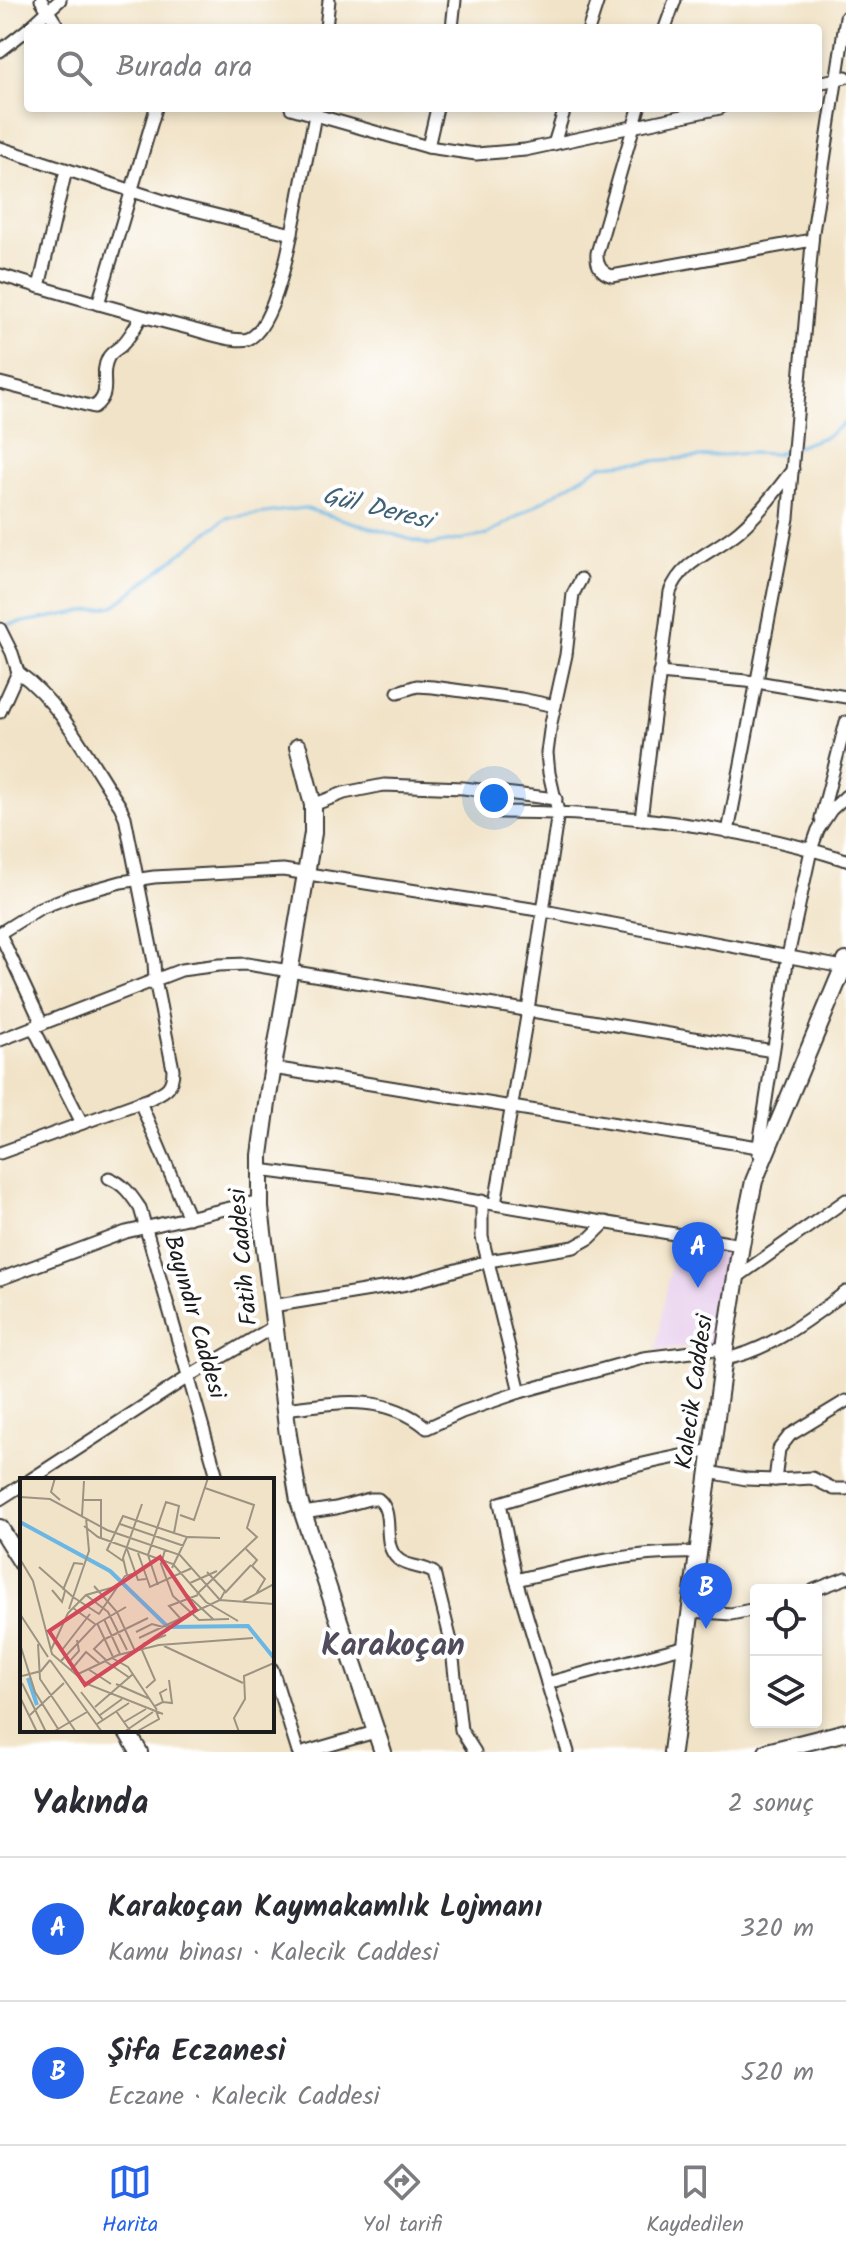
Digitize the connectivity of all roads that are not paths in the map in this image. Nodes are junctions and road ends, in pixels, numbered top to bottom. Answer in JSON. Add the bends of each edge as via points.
{"nodes":[{"id":1,"x":60,"y":0,"type":"edge"},
{"id":2,"x":329,"y":0,"type":"edge"},
{"id":3,"x":455,"y":0,"type":"edge"},
{"id":4,"x":599,"y":0,"type":"edge"},
{"id":5,"x":675,"y":0,"type":"edge"},
{"id":6,"x":45,"y":5,"type":"edge"},
{"id":7,"x":846,"y":17,"type":"edge"},
{"id":8,"x":32,"y":24,"type":"edge"},
{"id":9,"x":57,"y":24,"type":"edge"},
{"id":10,"x":326,"y":24,"type":"edge"},
{"id":11,"x":452,"y":24,"type":"edge"},
{"id":12,"x":590,"y":24,"type":"edge"},
{"id":13,"x":666,"y":24,"type":"edge"},
{"id":14,"x":24,"y":33,"type":"edge"},
{"id":15,"x":0,"y":51,"type":"edge"},
{"id":16,"x":841,"y":78,"type":"edge"},
{"id":17,"x":155,"y":112,"type":"edge"},
{"id":18,"x":315,"y":112,"type":"edge"},
{"id":19,"x":318,"y":112,"type":"edge"},
{"id":20,"x":436,"y":112,"type":"edge"},
{"id":21,"x":564,"y":112,"type":"edge"},
{"id":22,"x":638,"y":112,"type":"edge"},
{"id":23,"x":701,"y":112,"type":"edge"},
{"id":24,"x":635,"y":126,"type":"junction"},
{"id":25,"x":554,"y":144,"type":"junction"},
{"id":26,"x":428,"y":147,"type":"junction"},
{"id":27,"x":0,"y":148,"type":"edge"},
{"id":28,"x":66,"y":170,"type":"junction"},
{"id":29,"x":131,"y":191,"type":"junction"},
{"id":30,"x":292,"y":234,"type":"junction"},
{"id":31,"x":812,"y":240,"type":"junction"},
{"id":32,"x":0,"y":275,"type":"edge"},
{"id":33,"x":39,"y":287,"type":"junction"},
{"id":34,"x":98,"y":304,"type":"junction"},
{"id":35,"x":141,"y":317,"type":"junction"},
{"id":36,"x":0,"y":383,"type":"edge"},
{"id":37,"x":793,"y":468,"type":"junction"},
{"id":38,"x":581,"y":579,"type":"dead end"},
{"id":39,"x":0,"y":629,"type":"edge"},
{"id":40,"x":18,"y":672,"type":"junction"},
{"id":41,"x":659,"y":673,"type":"junction"},
{"id":42,"x":757,"y":682,"type":"junction"},
{"id":43,"x":398,"y":692,"type":"dead end"},
{"id":44,"x":846,"y":697,"type":"edge"},
{"id":45,"x":555,"y":706,"type":"junction"},
{"id":46,"x":0,"y":712,"type":"edge"},
{"id":47,"x":846,"y":723,"type":"edge"},
{"id":48,"x":298,"y":747,"type":"dead end"},
{"id":49,"x":846,"y":796,"type":"edge"},
{"id":50,"x":313,"y":805,"type":"junction"},
{"id":51,"x":557,"y":806,"type":"junction"},
{"id":52,"x":500,"y":812,"type":"dead end"},
{"id":53,"x":641,"y":819,"type":"junction"},
{"id":54,"x":818,"y":830,"type":"junction"},
{"id":55,"x":728,"y":832,"type":"junction"},
{"id":56,"x":811,"y":850,"type":"junction"},
{"id":57,"x":846,"y":860,"type":"edge"},
{"id":58,"x":306,"y":873,"type":"junction"},
{"id":59,"x":137,"y":879,"type":"junction"},
{"id":60,"x":544,"y":911,"type":"junction"},
{"id":61,"x":0,"y":933,"type":"edge"},
{"id":62,"x":788,"y":956,"type":"junction"},
{"id":63,"x":845,"y":964,"type":"edge"},
{"id":64,"x":289,"y":972,"type":"junction"},
{"id":65,"x":155,"y":980,"type":"junction"},
{"id":66,"x":528,"y":1010,"type":"junction"},
{"id":67,"x":38,"y":1026,"type":"junction"},
{"id":68,"x":0,"y":1040,"type":"edge"},
{"id":69,"x":773,"y":1051,"type":"junction"},
{"id":70,"x":273,"y":1068,"type":"junction"},
{"id":71,"x":140,"y":1102,"type":"junction"},
{"id":72,"x":511,"y":1107,"type":"junction"},
{"id":73,"x":82,"y":1123,"type":"junction"},
{"id":74,"x":758,"y":1147,"type":"junction"},
{"id":75,"x":0,"y":1153,"type":"edge"},
{"id":76,"x":260,"y":1170,"type":"junction"},
{"id":77,"x":109,"y":1178,"type":"dead end"},
{"id":78,"x":754,"y":1181,"type":"junction"},
{"id":79,"x":846,"y":1200,"type":"edge"},
{"id":80,"x":260,"y":1201,"type":"junction"},
{"id":81,"x":482,"y":1201,"type":"junction"},
{"id":82,"x":495,"y":1204,"type":"junction"},
{"id":83,"x":189,"y":1218,"type":"junction"},
{"id":84,"x":606,"y":1222,"type":"junction"},
{"id":85,"x":145,"y":1228,"type":"junction"},
{"id":86,"x":741,"y":1245,"type":"junction"},
{"id":87,"x":488,"y":1261,"type":"junction"},
{"id":88,"x":736,"y":1278,"type":"junction"},
{"id":89,"x":0,"y":1279,"type":"edge"},
{"id":90,"x":846,"y":1292,"type":"edge"},
{"id":91,"x":272,"y":1306,"type":"junction"},
{"id":92,"x":275,"y":1326,"type":"junction"},
{"id":93,"x":724,"y":1354,"type":"junction"},
{"id":94,"x":188,"y":1377,"type":"junction"},
{"id":95,"x":520,"y":1392,"type":"junction"},
{"id":96,"x":846,"y":1401,"type":"edge"},
{"id":97,"x":285,"y":1409,"type":"junction"},
{"id":98,"x":712,"y":1450,"type":"junction"},
{"id":99,"x":709,"y":1472,"type":"junction"},
{"id":100,"x":33,"y":1478,"type":"edge"},
{"id":101,"x":217,"y":1478,"type":"edge"},
{"id":102,"x":775,"y":1480,"type":"junction"},
{"id":103,"x":20,"y":1486,"type":"edge"},
{"id":104,"x":846,"y":1489,"type":"edge"},
{"id":105,"x":0,"y":1499,"type":"edge"},
{"id":106,"x":303,"y":1513,"type":"junction"},
{"id":107,"x":0,"y":1528,"type":"edge"},
{"id":108,"x":698,"y":1553,"type":"junction"},
{"id":109,"x":20,"y":1560,"type":"edge"},
{"id":110,"x":846,"y":1578,"type":"edge"},
{"id":111,"x":516,"y":1580,"type":"junction"},
{"id":112,"x":822,"y":1587,"type":"edge"},
{"id":113,"x":750,"y":1610,"type":"edge"},
{"id":114,"x":691,"y":1611,"type":"junction"},
{"id":115,"x":686,"y":1646,"type":"junction"},
{"id":116,"x":274,"y":1675,"type":"edge"},
{"id":117,"x":547,"y":1683,"type":"junction"},
{"id":118,"x":127,"y":1732,"type":"edge"},
{"id":119,"x":375,"y":1732,"type":"junction"},
{"id":120,"x":846,"y":1732,"type":"edge"},
{"id":121,"x":565,"y":1751,"type":"edge"},
{"id":122,"x":139,"y":1752,"type":"edge"},
{"id":123,"x":298,"y":1752,"type":"edge"},
{"id":124,"x":306,"y":1752,"type":"edge"},
{"id":125,"x":383,"y":1752,"type":"edge"},
{"id":126,"x":475,"y":1752,"type":"edge"},
{"id":127,"x":672,"y":1752,"type":"edge"},
{"id":128,"x":767,"y":1752,"type":"edge"}],
"edges":[{"from":1,"to":6,"type":"street"},
{"from":2,"to":10,"type":"street"},
{"from":3,"to":11,"type":"street"},
{"from":4,"to":12,"type":"street"},
{"from":5,"to":13,"type":"street"},
{"from":6,"to":8,"type":"street"},
{"from":6,"to":9,"type":"street"},
{"from":7,"to":16,"type":"street"},
{"from":14,"to":15,"type":"street"},
{"from":16,"to":31,"type":"street"},
{"from":17,"to":29,"type":"street"},
{"from":18,"to":30,"type":"street"},
{"from":19,"to":26,"type":"street"},
{"from":20,"to":26,"type":"street"},
{"from":21,"to":25,"type":"street"},
{"from":22,"to":24,"type":"street"},
{"from":23,"to":24,"type":"street"},
{"from":24,"to":25,"type":"street"},
{"from":24,"to":31,"type":"street","via":[[597,253],[603,272],[612,276]]},
{"from":25,"to":26,"type":"street","via":[[494,154]]},
{"from":27,"to":28,"type":"street"},
{"from":28,"to":29,"type":"street"},
{"from":28,"to":33,"type":"street"},
{"from":29,"to":30,"type":"street"},
{"from":29,"to":34,"type":"street"},
{"from":30,"to":35,"type":"street","via":[[276,295],[255,335],[232,338]]},
{"from":31,"to":37,"type":"street"},
{"from":32,"to":33,"type":"street"},
{"from":33,"to":34,"type":"street"},
{"from":34,"to":35,"type":"street"},
{"from":35,"to":36,"type":"street","via":[[108,358],[104,398],[94,407]]},
{"from":37,"to":41,"type":"street","via":[[738,531],[675,577]]},
{"from":37,"to":42,"type":"street"},
{"from":38,"to":45,"type":"street","via":[[573,594]]},
{"from":39,"to":40,"type":"street"},
{"from":40,"to":46,"type":"street"},
{"from":40,"to":59,"type":"street","via":[[58,712],[120,806]]},
{"from":41,"to":42,"type":"street"},
{"from":41,"to":53,"type":"street"},
{"from":42,"to":44,"type":"street"},
{"from":42,"to":55,"type":"street"},
{"from":43,"to":45,"type":"street","via":[[433,687]]},
{"from":45,"to":51,"type":"street","via":[[547,753]]},
{"from":47,"to":54,"type":"street"},
{"from":48,"to":50,"type":"street","name":"Fatih Caddesi"},
{"from":49,"to":54,"type":"street"},
{"from":50,"to":51,"type":"street","via":[[384,785],[463,788]]},
{"from":50,"to":58,"type":"street","name":"Fatih Caddesi"},
{"from":51,"to":52,"type":"street"},
{"from":51,"to":53,"type":"street"},
{"from":51,"to":60,"type":"street"},
{"from":53,"to":55,"type":"street"},
{"from":54,"to":56,"type":"street"},
{"from":55,"to":56,"type":"street"},
{"from":56,"to":57,"type":"street"},
{"from":56,"to":62,"type":"street"},
{"from":58,"to":59,"type":"street"},
{"from":58,"to":60,"type":"street"},
{"from":58,"to":64,"type":"street","name":"Fatih Caddesi"},
{"from":59,"to":61,"type":"street","via":[[51,903]]},
{"from":59,"to":65,"type":"street"},
{"from":60,"to":62,"type":"street"},
{"from":60,"to":66,"type":"street"},
{"from":61,"to":67,"type":"street"},
{"from":62,"to":63,"type":"street"},
{"from":62,"to":69,"type":"street"},
{"from":63,"to":78,"type":"street","name":"Kalecik Caddesi"},
{"from":64,"to":65,"type":"street","via":[[219,965]]},
{"from":64,"to":66,"type":"street"},
{"from":64,"to":70,"type":"street","name":"Fatih Caddesi"},
{"from":65,"to":67,"type":"street"},
{"from":65,"to":71,"type":"street","via":[[173,1081],[166,1091]]},
{"from":66,"to":69,"type":"street"},
{"from":66,"to":72,"type":"street"},
{"from":67,"to":68,"type":"street"},
{"from":67,"to":73,"type":"street"},
{"from":69,"to":74,"type":"street"},
{"from":70,"to":72,"type":"street"},
{"from":70,"to":76,"type":"street","name":"Fatih Caddesi"},
{"from":71,"to":73,"type":"street"},
{"from":71,"to":83,"type":"street"},
{"from":72,"to":74,"type":"street"},
{"from":72,"to":82,"type":"street"},
{"from":73,"to":75,"type":"street"},
{"from":74,"to":78,"type":"street"},
{"from":76,"to":80,"type":"street","name":"Fatih Caddesi"},
{"from":76,"to":81,"type":"street"},
{"from":77,"to":85,"type":"street","name":"Bayındır Caddesi","via":[[129,1192]]},
{"from":78,"to":86,"type":"street","name":"Kalecik Caddesi"},
{"from":79,"to":88,"type":"street"},
{"from":80,"to":83,"type":"street"},
{"from":80,"to":91,"type":"street","name":"Fatih Caddesi"},
{"from":81,"to":82,"type":"street"},
{"from":81,"to":87,"type":"street"},
{"from":82,"to":84,"type":"street"},
{"from":83,"to":85,"type":"street"},
{"from":84,"to":86,"type":"street"},
{"from":84,"to":87,"type":"street","via":[[574,1247]]},
{"from":85,"to":89,"type":"street"},
{"from":85,"to":94,"type":"street","name":"Bayındır Caddesi"},
{"from":86,"to":88,"type":"street","name":"Kalecik Caddesi"},
{"from":87,"to":91,"type":"street","via":[[407,1284]]},
{"from":87,"to":95,"type":"street"},
{"from":88,"to":93,"type":"street","name":"Kalecik Caddesi"},
{"from":90,"to":93,"type":"street","via":[[746,1355]]},
{"from":91,"to":92,"type":"street","name":"Fatih Caddesi"},
{"from":92,"to":94,"type":"street"},
{"from":92,"to":97,"type":"street","name":"Fatih Caddesi"},
{"from":93,"to":95,"type":"street","via":[[643,1358]]},
{"from":93,"to":98,"type":"street","name":"Kalecik Caddesi"},
{"from":94,"to":100,"type":"street"},
{"from":94,"to":101,"type":"street","name":"Bayındır Caddesi"},
{"from":95,"to":97,"type":"street","via":[[427,1428],[416,1418],[376,1403]]},
{"from":96,"to":102,"type":"street","via":[[790,1435],[779,1449]]},
{"from":97,"to":106,"type":"street","name":"Fatih Caddesi"},
{"from":98,"to":99,"type":"street","name":"Kalecik Caddesi"},
{"from":98,"to":111,"type":"street","via":[[577,1479],[500,1503]]},
{"from":99,"to":102,"type":"street"},
{"from":99,"to":108,"type":"street","name":"Kalecik Caddesi"},
{"from":102,"to":104,"type":"street","via":[[812,1478]]},
{"from":103,"to":105,"type":"street"},
{"from":106,"to":119,"type":"street","name":"Fatih Caddesi"},
{"from":106,"to":126,"type":"street","via":[[378,1499],[385,1507],[394,1556],[434,1573],[451,1641],[461,1730]]},
{"from":107,"to":109,"type":"street"},
{"from":108,"to":111,"type":"street","via":[[619,1556]]},
{"from":108,"to":114,"type":"street","name":"Kalecik Caddesi"},
{"from":110,"to":112,"type":"street"},
{"from":111,"to":117,"type":"street"},
{"from":113,"to":114,"type":"street"},
{"from":114,"to":115,"type":"street","name":"Kalecik Caddesi"},
{"from":115,"to":117,"type":"street"},
{"from":115,"to":127,"type":"street","name":"Kalecik Caddesi"},
{"from":116,"to":123,"type":"street"},
{"from":117,"to":121,"type":"street"},
{"from":118,"to":122,"type":"street"},
{"from":119,"to":124,"type":"street"},
{"from":119,"to":125,"type":"street","name":"Fatih Caddesi"},
{"from":120,"to":128,"type":"street"}]}
